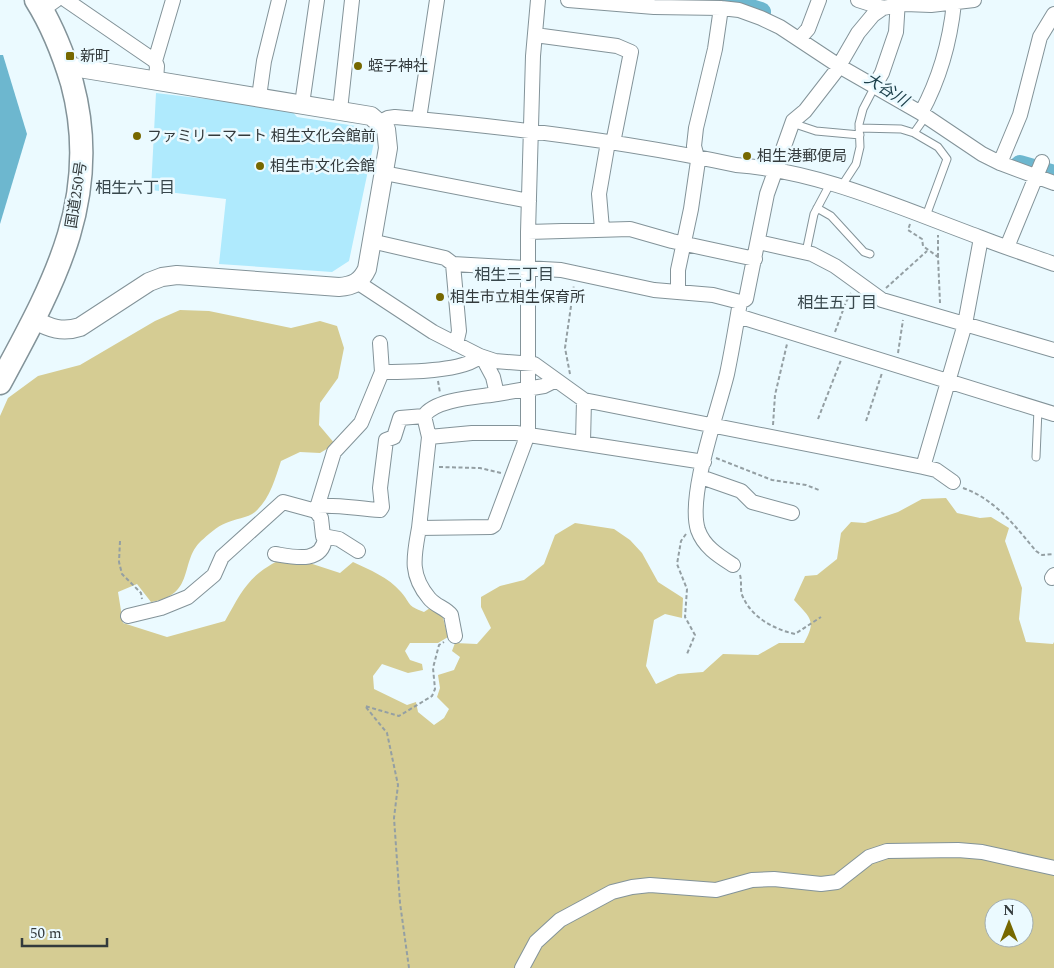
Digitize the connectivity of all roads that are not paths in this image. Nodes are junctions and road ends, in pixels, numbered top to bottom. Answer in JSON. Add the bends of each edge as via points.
{"nodes":[{"id":1,"x":66,"y":0,"type":"edge"},
{"id":2,"x":173,"y":0,"type":"edge"},
{"id":3,"x":279,"y":0,"type":"edge"},
{"id":4,"x":317,"y":0,"type":"edge"},
{"id":5,"x":352,"y":0,"type":"edge"},
{"id":6,"x":437,"y":0,"type":"edge"},
{"id":7,"x":538,"y":0,"type":"edge"},
{"id":8,"x":568,"y":0,"type":"edge"},
{"id":9,"x":819,"y":0,"type":"edge"},
{"id":10,"x":858,"y":0,"type":"edge"},
{"id":11,"x":974,"y":0,"type":"edge"},
{"id":12,"x":45,"y":3,"type":"edge"},
{"id":13,"x":954,"y":3,"type":"junction"},
{"id":14,"x":893,"y":4,"type":"edge"},
{"id":15,"x":725,"y":5,"type":"edge"},
{"id":16,"x":1054,"y":14,"type":"edge"},
{"id":17,"x":535,"y":35,"type":"junction"},
{"id":18,"x":803,"y":35,"type":"junction"},
{"id":19,"x":843,"y":60,"type":"junction"},
{"id":20,"x":155,"y":61,"type":"junction"},
{"id":21,"x":67,"y":66,"type":"junction"},
{"id":22,"x":156,"y":80,"type":"junction"},
{"id":23,"x":878,"y":81,"type":"junction"},
{"id":24,"x":259,"y":97,"type":"junction"},
{"id":25,"x":302,"y":104,"type":"junction"},
{"id":26,"x":340,"y":110,"type":"junction"},
{"id":27,"x":924,"y":110,"type":"junction"},
{"id":28,"x":419,"y":119,"type":"junction"},
{"id":29,"x":380,"y":122,"type":"junction"},
{"id":30,"x":792,"y":123,"type":"junction"},
{"id":31,"x":532,"y":132,"type":"junction"},
{"id":32,"x":859,"y":132,"type":"junction"},
{"id":33,"x":914,"y":133,"type":"junction"},
{"id":34,"x":610,"y":143,"type":"junction"},
{"id":35,"x":696,"y":156,"type":"junction"},
{"id":36,"x":1002,"y":159,"type":"junction"},
{"id":37,"x":1042,"y":162,"type":"dead end"},
{"id":38,"x":774,"y":171,"type":"junction"},
{"id":39,"x":384,"y":173,"type":"junction"},
{"id":40,"x":1036,"y":176,"type":"junction"},
{"id":41,"x":1054,"y":183,"type":"edge"},
{"id":42,"x":835,"y":185,"type":"junction"},
{"id":43,"x":529,"y":201,"type":"junction"},
{"id":44,"x":817,"y":208,"type":"junction"},
{"id":45,"x":920,"y":214,"type":"junction"},
{"id":46,"x":602,"y":229,"type":"junction"},
{"id":47,"x":528,"y":232,"type":"junction"},
{"id":48,"x":981,"y":238,"type":"junction"},
{"id":49,"x":371,"y":241,"type":"junction"},
{"id":50,"x":758,"y":242,"type":"junction"},
{"id":51,"x":684,"y":243,"type":"junction"},
{"id":52,"x":1007,"y":247,"type":"junction"},
{"id":53,"x":806,"y":252,"type":"junction"},
{"id":54,"x":870,"y":254,"type":"dead end"},
{"id":55,"x":755,"y":259,"type":"junction"},
{"id":56,"x":453,"y":264,"type":"junction"},
{"id":57,"x":1054,"y":264,"type":"edge"},
{"id":58,"x":528,"y":268,"type":"junction"},
{"id":59,"x":357,"y":282,"type":"junction"},
{"id":60,"x":678,"y":292,"type":"junction"},
{"id":61,"x":739,"y":309,"type":"junction"},
{"id":62,"x":34,"y":320,"type":"junction"},
{"id":63,"x":964,"y":324,"type":"junction"},
{"id":64,"x":380,"y":343,"type":"dead end"},
{"id":65,"x":456,"y":344,"type":"junction"},
{"id":66,"x":1054,"y":350,"type":"edge"},
{"id":67,"x":483,"y":358,"type":"junction"},
{"id":68,"x":526,"y":362,"type":"junction"},
{"id":69,"x":382,"y":372,"type":"junction"},
{"id":70,"x":556,"y":380,"type":"junction"},
{"id":71,"x":948,"y":381,"type":"junction"},
{"id":72,"x":0,"y":383,"type":"edge"},
{"id":73,"x":527,"y":389,"type":"junction"},
{"id":74,"x":497,"y":394,"type":"junction"},
{"id":75,"x":584,"y":400,"type":"junction"},
{"id":76,"x":1038,"y":409,"type":"junction"},
{"id":77,"x":1054,"y":414,"type":"edge"},
{"id":78,"x":424,"y":416,"type":"junction"},
{"id":79,"x":713,"y":426,"type":"junction"},
{"id":80,"x":528,"y":434,"type":"junction"},
{"id":81,"x":429,"y":437,"type":"junction"},
{"id":82,"x":583,"y":442,"type":"junction"},
{"id":83,"x":705,"y":457,"type":"junction"},
{"id":84,"x":1036,"y":457,"type":"dead end"},
{"id":85,"x":923,"y":467,"type":"junction"},
{"id":86,"x":701,"y":477,"type":"junction"},
{"id":87,"x":953,"y":482,"type":"road end"},
{"id":88,"x":316,"y":509,"type":"junction"},
{"id":89,"x":792,"y":513,"type":"dead end"},
{"id":90,"x":419,"y":528,"type":"junction"},
{"id":91,"x":325,"y":538,"type":"junction"},
{"id":92,"x":358,"y":552,"type":"dead end"},
{"id":93,"x":275,"y":554,"type":"dead end"},
{"id":94,"x":733,"y":564,"type":"road end"},
{"id":95,"x":128,"y":616,"type":"dead end"},
{"id":96,"x":455,"y":636,"type":"road end"},
{"id":97,"x":1054,"y":868,"type":"edge"},
{"id":98,"x":522,"y":968,"type":"edge"}],
"edges":[{"from":1,"to":20,"type":"street"},
{"from":2,"to":20,"type":"street"},
{"from":3,"to":24,"type":"street"},
{"from":4,"to":25,"type":"street"},
{"from":5,"to":26,"type":"street"},
{"from":6,"to":28,"type":"street"},
{"from":7,"to":17,"type":"street"},
{"from":8,"to":15,"type":"street","via":[[654,7]]},
{"from":9,"to":18,"type":"street"},
{"from":10,"to":14,"type":"street"},
{"from":11,"to":13,"type":"street"},
{"from":12,"to":21,"type":"highway","name":"国道250号"},
{"from":13,"to":14,"type":"street"},
{"from":13,"to":27,"type":"street","via":[[946,53]]},
{"from":14,"to":19,"type":"street","via":[[873,15]]},
{"from":14,"to":23,"type":"street","via":[[896,32]]},
{"from":15,"to":18,"type":"street"},
{"from":15,"to":35,"type":"street","via":[[696,128]]},
{"from":16,"to":36,"type":"street","via":[[1040,37],[1020,114]]},
{"from":17,"to":31,"type":"street"},
{"from":17,"to":34,"type":"street","via":[[617,46],[631,52]]},
{"from":18,"to":19,"type":"street"},
{"from":19,"to":23,"type":"street"},
{"from":19,"to":30,"type":"street","via":[[805,111]]},
{"from":20,"to":22,"type":"street"},
{"from":21,"to":22,"type":"street"},
{"from":21,"to":62,"type":"highway","name":"国道250号","via":[[80,119],[82,174],[67,242]]},
{"from":22,"to":24,"type":"street"},
{"from":23,"to":27,"type":"street"},
{"from":23,"to":32,"type":"lane","via":[[863,109]]},
{"from":24,"to":25,"type":"street"},
{"from":25,"to":26,"type":"street"},
{"from":26,"to":29,"type":"street","via":[[371,116]]},
{"from":27,"to":33,"type":"lane"},
{"from":27,"to":36,"type":"street"},
{"from":28,"to":29,"type":"street","via":[[395,117]]},
{"from":28,"to":31,"type":"street"},
{"from":29,"to":39,"type":"street","via":[[388,135]]},
{"from":30,"to":32,"type":"lane","via":[[816,131]]},
{"from":30,"to":38,"type":"street"},
{"from":31,"to":34,"type":"street"},
{"from":31,"to":43,"type":"street"},
{"from":32,"to":33,"type":"lane","via":[[901,129]]},
{"from":32,"to":42,"type":"lane","via":[[856,164]]},
{"from":33,"to":45,"type":"lane","via":[[938,148],[947,159]]},
{"from":34,"to":35,"type":"street"},
{"from":34,"to":46,"type":"street","via":[[599,194]]},
{"from":35,"to":38,"type":"street"},
{"from":35,"to":51,"type":"street","via":[[698,161]]},
{"from":36,"to":40,"type":"street"},
{"from":37,"to":40,"type":"street"},
{"from":38,"to":42,"type":"street"},
{"from":38,"to":50,"type":"street"},
{"from":39,"to":43,"type":"street"},
{"from":39,"to":49,"type":"street"},
{"from":40,"to":41,"type":"street"},
{"from":40,"to":52,"type":"street"},
{"from":42,"to":44,"type":"lane"},
{"from":42,"to":45,"type":"street"},
{"from":43,"to":47,"type":"street"},
{"from":44,"to":53,"type":"lane"},
{"from":44,"to":54,"type":"lane","via":[[831,216],[864,252]]},
{"from":45,"to":48,"type":"street"},
{"from":46,"to":47,"type":"street"},
{"from":46,"to":51,"type":"street","via":[[630,229]]},
{"from":47,"to":58,"type":"street"},
{"from":48,"to":52,"type":"street"},
{"from":48,"to":63,"type":"street"},
{"from":49,"to":56,"type":"street","via":[[445,258]]},
{"from":49,"to":59,"type":"street","via":[[366,269]]},
{"from":50,"to":53,"type":"street"},
{"from":50,"to":55,"type":"street"},
{"from":51,"to":55,"type":"street"},
{"from":51,"to":60,"type":"street","via":[[678,270]]},
{"from":52,"to":57,"type":"street"},
{"from":53,"to":63,"type":"street","via":[[835,266],[878,297],[907,309]]},
{"from":55,"to":61,"type":"street","via":[[746,300]]},
{"from":56,"to":58,"type":"street"},
{"from":56,"to":65,"type":"street","via":[[459,331]]},
{"from":58,"to":60,"type":"street","via":[[575,272],[654,290]]},
{"from":58,"to":68,"type":"street"},
{"from":59,"to":62,"type":"street","via":[[339,287],[177,275],[150,282],[69,331],[48,328]]},
{"from":59,"to":65,"type":"street"},
{"from":60,"to":61,"type":"street","via":[[713,295]]},
{"from":61,"to":71,"type":"street","via":[[790,332]]},
{"from":61,"to":79,"type":"street"},
{"from":62,"to":72,"type":"highway","name":"国道250号"},
{"from":63,"to":66,"type":"street"},
{"from":63,"to":71,"type":"street"},
{"from":64,"to":69,"type":"street"},
{"from":65,"to":67,"type":"street"},
{"from":67,"to":68,"type":"street"},
{"from":67,"to":69,"type":"street","via":[[455,367]]},
{"from":67,"to":74,"type":"street"},
{"from":68,"to":70,"type":"street"},
{"from":68,"to":73,"type":"street"},
{"from":69,"to":88,"type":"street","via":[[361,423],[334,452]]},
{"from":70,"to":73,"type":"street"},
{"from":70,"to":75,"type":"street"},
{"from":71,"to":76,"type":"street"},
{"from":71,"to":85,"type":"street"},
{"from":73,"to":74,"type":"street"},
{"from":73,"to":80,"type":"street"},
{"from":74,"to":78,"type":"street","via":[[443,404]]},
{"from":75,"to":79,"type":"street"},
{"from":75,"to":82,"type":"street"},
{"from":76,"to":77,"type":"street"},
{"from":76,"to":84,"type":"lane"},
{"from":78,"to":81,"type":"street"},
{"from":78,"to":88,"type":"street","via":[[400,418],[394,436],[386,440],[380,510],[336,504]]},
{"from":79,"to":83,"type":"street"},
{"from":79,"to":85,"type":"street"},
{"from":80,"to":81,"type":"street","via":[[472,433]]},
{"from":80,"to":82,"type":"street"},
{"from":80,"to":90,"type":"street","via":[[494,525]]},
{"from":81,"to":90,"type":"street"},
{"from":82,"to":83,"type":"street"},
{"from":83,"to":86,"type":"street"},
{"from":85,"to":87,"type":"street","via":[[936,470]]},
{"from":86,"to":89,"type":"street","via":[[741,491],[752,502]]},
{"from":86,"to":94,"type":"street","via":[[695,510],[698,529],[708,546]]},
{"from":88,"to":91,"type":"street"},
{"from":88,"to":95,"type":"street","via":[[283,502],[222,557],[209,581],[188,597]]},
{"from":90,"to":96,"type":"street","via":[[413,564],[416,576],[430,599],[451,615]]},
{"from":91,"to":92,"type":"street","via":[[339,539]]},
{"from":91,"to":93,"type":"street","via":[[320,552],[312,556],[302,558]]},
{"from":97,"to":98,"type":"street","via":[[982,852],[886,851],[869,857],[837,882],[752,880],[716,890],[632,886],[612,892],[560,920],[536,942]]}]}
